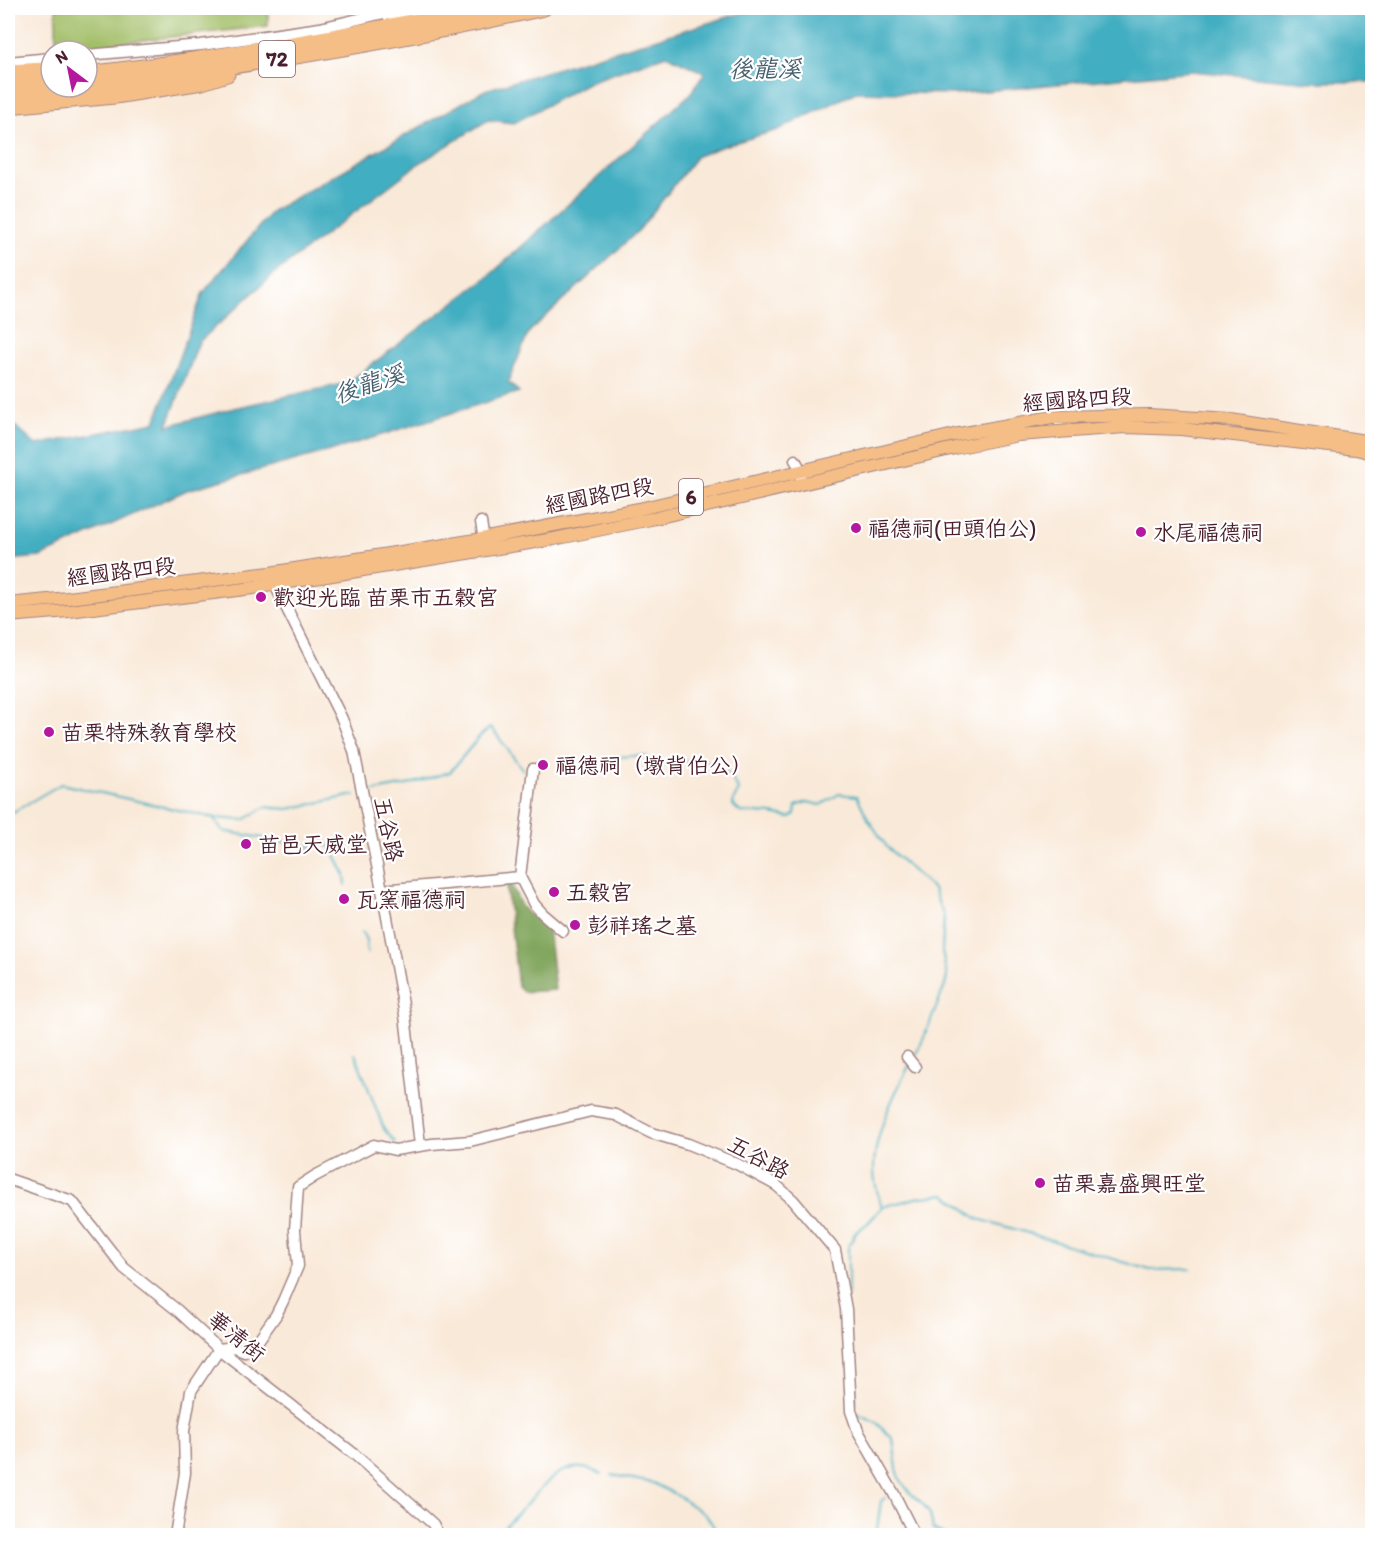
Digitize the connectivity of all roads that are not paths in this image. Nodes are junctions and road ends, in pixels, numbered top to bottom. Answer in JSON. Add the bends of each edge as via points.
{"nodes":[{"id":1,"x":426,"y":8,"type":"edge"},
{"id":2,"x":480,"y":8,"type":"edge"},
{"id":3,"x":544,"y":8,"type":"edge"},
{"id":4,"x":382,"y":10,"type":"edge"},
{"id":5,"x":99,"y":54,"type":"edge"},
{"id":6,"x":220,"y":57,"type":"junction"},
{"id":7,"x":39,"y":59,"type":"edge"},
{"id":8,"x":8,"y":62,"type":"edge"},
{"id":9,"x":247,"y":64,"type":"junction"},
{"id":10,"x":99,"y":65,"type":"edge"},
{"id":11,"x":39,"y":70,"type":"edge"},
{"id":12,"x":8,"y":72,"type":"edge"},
{"id":13,"x":99,"y":72,"type":"edge"},
{"id":14,"x":39,"y":80,"type":"edge"},
{"id":15,"x":8,"y":84,"type":"edge"},
{"id":16,"x":8,"y":96,"type":"edge"},
{"id":17,"x":8,"y":106,"type":"edge"},
{"id":18,"x":1372,"y":442,"type":"edge"},
{"id":19,"x":1372,"y":453,"type":"edge"},
{"id":20,"x":799,"y":472,"type":"junction"},
{"id":21,"x":481,"y":522,"type":"dead end"},
{"id":22,"x":485,"y":544,"type":"junction"},
{"id":23,"x":272,"y":579,"type":"junction"},
{"id":24,"x":8,"y":604,"type":"edge"},
{"id":25,"x":8,"y":616,"type":"edge"},
{"id":26,"x":532,"y":769,"type":"dead end"},
{"id":27,"x":520,"y":877,"type":"junction"},
{"id":28,"x":382,"y":890,"type":"junction"},
{"id":29,"x":563,"y":931,"type":"dead end"},
{"id":30,"x":907,"y":1057,"type":"dead end"},
{"id":31,"x":915,"y":1067,"type":"dead end"},
{"id":32,"x":420,"y":1145,"type":"junction"},
{"id":33,"x":8,"y":1179,"type":"edge"},
{"id":34,"x":219,"y":1349,"type":"junction"},
{"id":35,"x":175,"y":1536,"type":"edge"},
{"id":36,"x":439,"y":1536,"type":"edge"},
{"id":37,"x":915,"y":1536,"type":"edge"}],
"edges":[{"from":1,"to":4,"type":"street","via":[[388,16]]},
{"from":2,"to":6,"type":"highway","number":"72"},
{"from":3,"to":9,"type":"highway","number":"72"},
{"from":4,"to":5,"type":"street","via":[[320,28],[201,45]]},
{"from":6,"to":10,"type":"highway","via":[[194,54]]},
{"from":6,"to":13,"type":"highway","number":"72"},
{"from":7,"to":8,"type":"street"},
{"from":9,"to":16,"type":"highway","number":"72"},
{"from":9,"to":17,"type":"highway","via":[[202,82],[115,96]]},
{"from":11,"to":12,"type":"highway"},
{"from":14,"to":15,"type":"highway"},
{"from":18,"to":20,"type":"main road","name":"經國路四段","number":"6","via":[[1231,420],[1149,415],[1052,417],[954,435]]},
{"from":19,"to":20,"type":"main road","name":"經國路四段","number":"6","via":[[1181,429],[1125,427],[1018,435]]},
{"from":20,"to":22,"type":"main road","name":"經國路四段","number":"6","via":[[651,519],[554,539]]},
{"from":21,"to":22,"type":"street"},
{"from":22,"to":23,"type":"main road","name":"經國路四段","number":"6"},
{"from":23,"to":24,"type":"main road","name":"經國路四段","number":"6"},
{"from":23,"to":25,"type":"main road","name":"經國路四段","number":"6","via":[[69,611]]},
{"from":23,"to":28,"type":"street","name":"五谷路","via":[[342,719],[354,752]]},
{"from":26,"to":27,"type":"street"},
{"from":27,"to":28,"type":"street"},
{"from":27,"to":29,"type":"street","via":[[534,904]]},
{"from":28,"to":32,"type":"street","name":"五谷路","via":[[405,1015]]},
{"from":30,"to":31,"type":"street"},
{"from":32,"to":34,"type":"street","name":"五谷路","via":[[395,1150],[374,1146],[298,1187],[298,1266],[284,1301],[257,1342],[244,1351],[234,1347]]},
{"from":32,"to":37,"type":"street","name":"五谷路","via":[[470,1141],[591,1110],[616,1115],[651,1133],[688,1144],[776,1185],[835,1250],[846,1309],[851,1411]]},
{"from":33,"to":34,"type":"street","name":"華清街","via":[[72,1201],[124,1268]]},
{"from":34,"to":35,"type":"street","via":[[191,1391],[184,1431],[185,1473]]},
{"from":34,"to":36,"type":"street","name":"華清街","via":[[354,1454],[433,1524]]}]}
